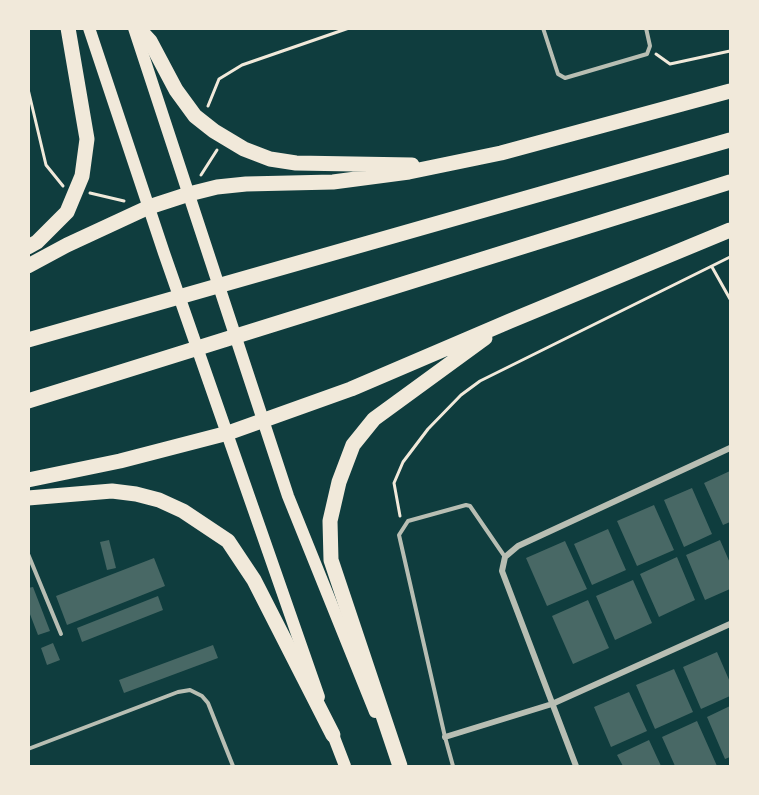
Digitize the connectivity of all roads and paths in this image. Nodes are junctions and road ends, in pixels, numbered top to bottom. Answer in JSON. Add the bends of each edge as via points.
{"nodes":[{"id":1,"x":68,"y":28,"type":"edge"},
{"id":2,"x":89,"y":28,"type":"edge"},
{"id":3,"x":136,"y":28,"type":"edge"},
{"id":4,"x":349,"y":28,"type":"edge"},
{"id":5,"x":543,"y":28,"type":"edge"},
{"id":6,"x":646,"y":28,"type":"edge"},
{"id":7,"x":650,"y":50,"type":"junction"},
{"id":8,"x":730,"y":51,"type":"edge"},
{"id":9,"x":28,"y":89,"type":"edge"},
{"id":10,"x":730,"y":91,"type":"edge"},
{"id":11,"x":208,"y":106,"type":"dead end"},
{"id":12,"x":730,"y":140,"type":"edge"},
{"id":13,"x":445,"y":165,"type":"junction"},
{"id":14,"x":730,"y":182,"type":"edge"},
{"id":15,"x":76,"y":189,"type":"junction"},
{"id":16,"x":189,"y":194,"type":"junction"},
{"id":17,"x":149,"y":207,"type":"junction"},
{"id":18,"x":730,"y":230,"type":"edge"},
{"id":19,"x":28,"y":247,"type":"edge"},
{"id":20,"x":730,"y":257,"type":"edge"},
{"id":21,"x":28,"y":266,"type":"edge"},
{"id":22,"x":712,"y":266,"type":"junction"},
{"id":23,"x":730,"y":299,"type":"edge"},
{"id":24,"x":510,"y":321,"type":"junction"},
{"id":25,"x":28,"y":340,"type":"edge"},
{"id":26,"x":28,"y":401,"type":"edge"},
{"id":27,"x":262,"y":420,"type":"junction"},
{"id":28,"x":228,"y":433,"type":"junction"},
{"id":29,"x":730,"y":448,"type":"edge"},
{"id":30,"x":28,"y":480,"type":"edge"},
{"id":31,"x":28,"y":498,"type":"edge"},
{"id":32,"x":403,"y":526,"type":"junction"},
{"id":33,"x":28,"y":554,"type":"edge"},
{"id":34,"x":505,"y":558,"type":"junction"},
{"id":35,"x":730,"y":624,"type":"edge"},
{"id":36,"x":61,"y":634,"type":"dead end"},
{"id":37,"x":552,"y":704,"type":"junction"},
{"id":38,"x":333,"y":735,"type":"junction"},
{"id":39,"x":444,"y":737,"type":"junction"},
{"id":40,"x":28,"y":749,"type":"edge"},
{"id":41,"x":233,"y":766,"type":"edge"},
{"id":42,"x":345,"y":766,"type":"edge"},
{"id":43,"x":399,"y":766,"type":"edge"},
{"id":44,"x":453,"y":766,"type":"edge"},
{"id":45,"x":576,"y":766,"type":"edge"}],
"edges":[{"from":1,"to":15,"type":"highway","via":[[87,139],[82,176]]},
{"from":2,"to":17,"type":"main road"},
{"from":3,"to":13,"type":"highway","via":[[150,40],[176,90],[195,116],[244,149],[296,164]]},
{"from":3,"to":16,"type":"main road"},
{"from":4,"to":11,"type":"path","via":[[243,65],[219,79]]},
{"from":5,"to":7,"type":"lane","via":[[558,74],[564,78]]},
{"from":6,"to":7,"type":"lane"},
{"from":7,"to":8,"type":"path","via":[[670,64]]},
{"from":9,"to":15,"type":"path","via":[[46,165],[60,185]]},
{"from":10,"to":13,"type":"highway"},
{"from":12,"to":25,"type":"highway"},
{"from":13,"to":16,"type":"highway","via":[[368,179],[246,184]]},
{"from":14,"to":26,"type":"highway"},
{"from":15,"to":17,"type":"path"},
{"from":15,"to":19,"type":"highway","via":[[67,212]]},
{"from":16,"to":17,"type":"highway"},
{"from":16,"to":27,"type":"main road"},
{"from":17,"to":21,"type":"highway"},
{"from":17,"to":28,"type":"main road"},
{"from":18,"to":24,"type":"highway"},
{"from":20,"to":22,"type":"path"},
{"from":22,"to":23,"type":"path"},
{"from":22,"to":32,"type":"path","via":[[480,381],[461,395],[403,462],[394,483]]},
{"from":24,"to":27,"type":"highway","via":[[351,389]]},
{"from":24,"to":43,"type":"highway","via":[[374,419],[353,445],[339,482],[330,521],[332,560]]},
{"from":27,"to":28,"type":"highway"},
{"from":27,"to":43,"type":"main road","via":[[288,496]]},
{"from":28,"to":30,"type":"highway"},
{"from":28,"to":38,"type":"main road"},
{"from":29,"to":34,"type":"street","via":[[518,546]]},
{"from":31,"to":38,"type":"highway","via":[[112,491],[136,494],[183,511],[228,541],[254,580]]},
{"from":32,"to":34,"type":"lane","via":[[414,519],[470,506]]},
{"from":32,"to":39,"type":"lane","via":[[399,535]]},
{"from":33,"to":36,"type":"lane"},
{"from":34,"to":37,"type":"street","via":[[502,571]]},
{"from":35,"to":37,"type":"street"},
{"from":37,"to":39,"type":"street"},
{"from":37,"to":45,"type":"street"},
{"from":38,"to":42,"type":"main road"},
{"from":39,"to":44,"type":"lane"},
{"from":40,"to":41,"type":"lane","via":[[190,690],[208,703]]}]}
